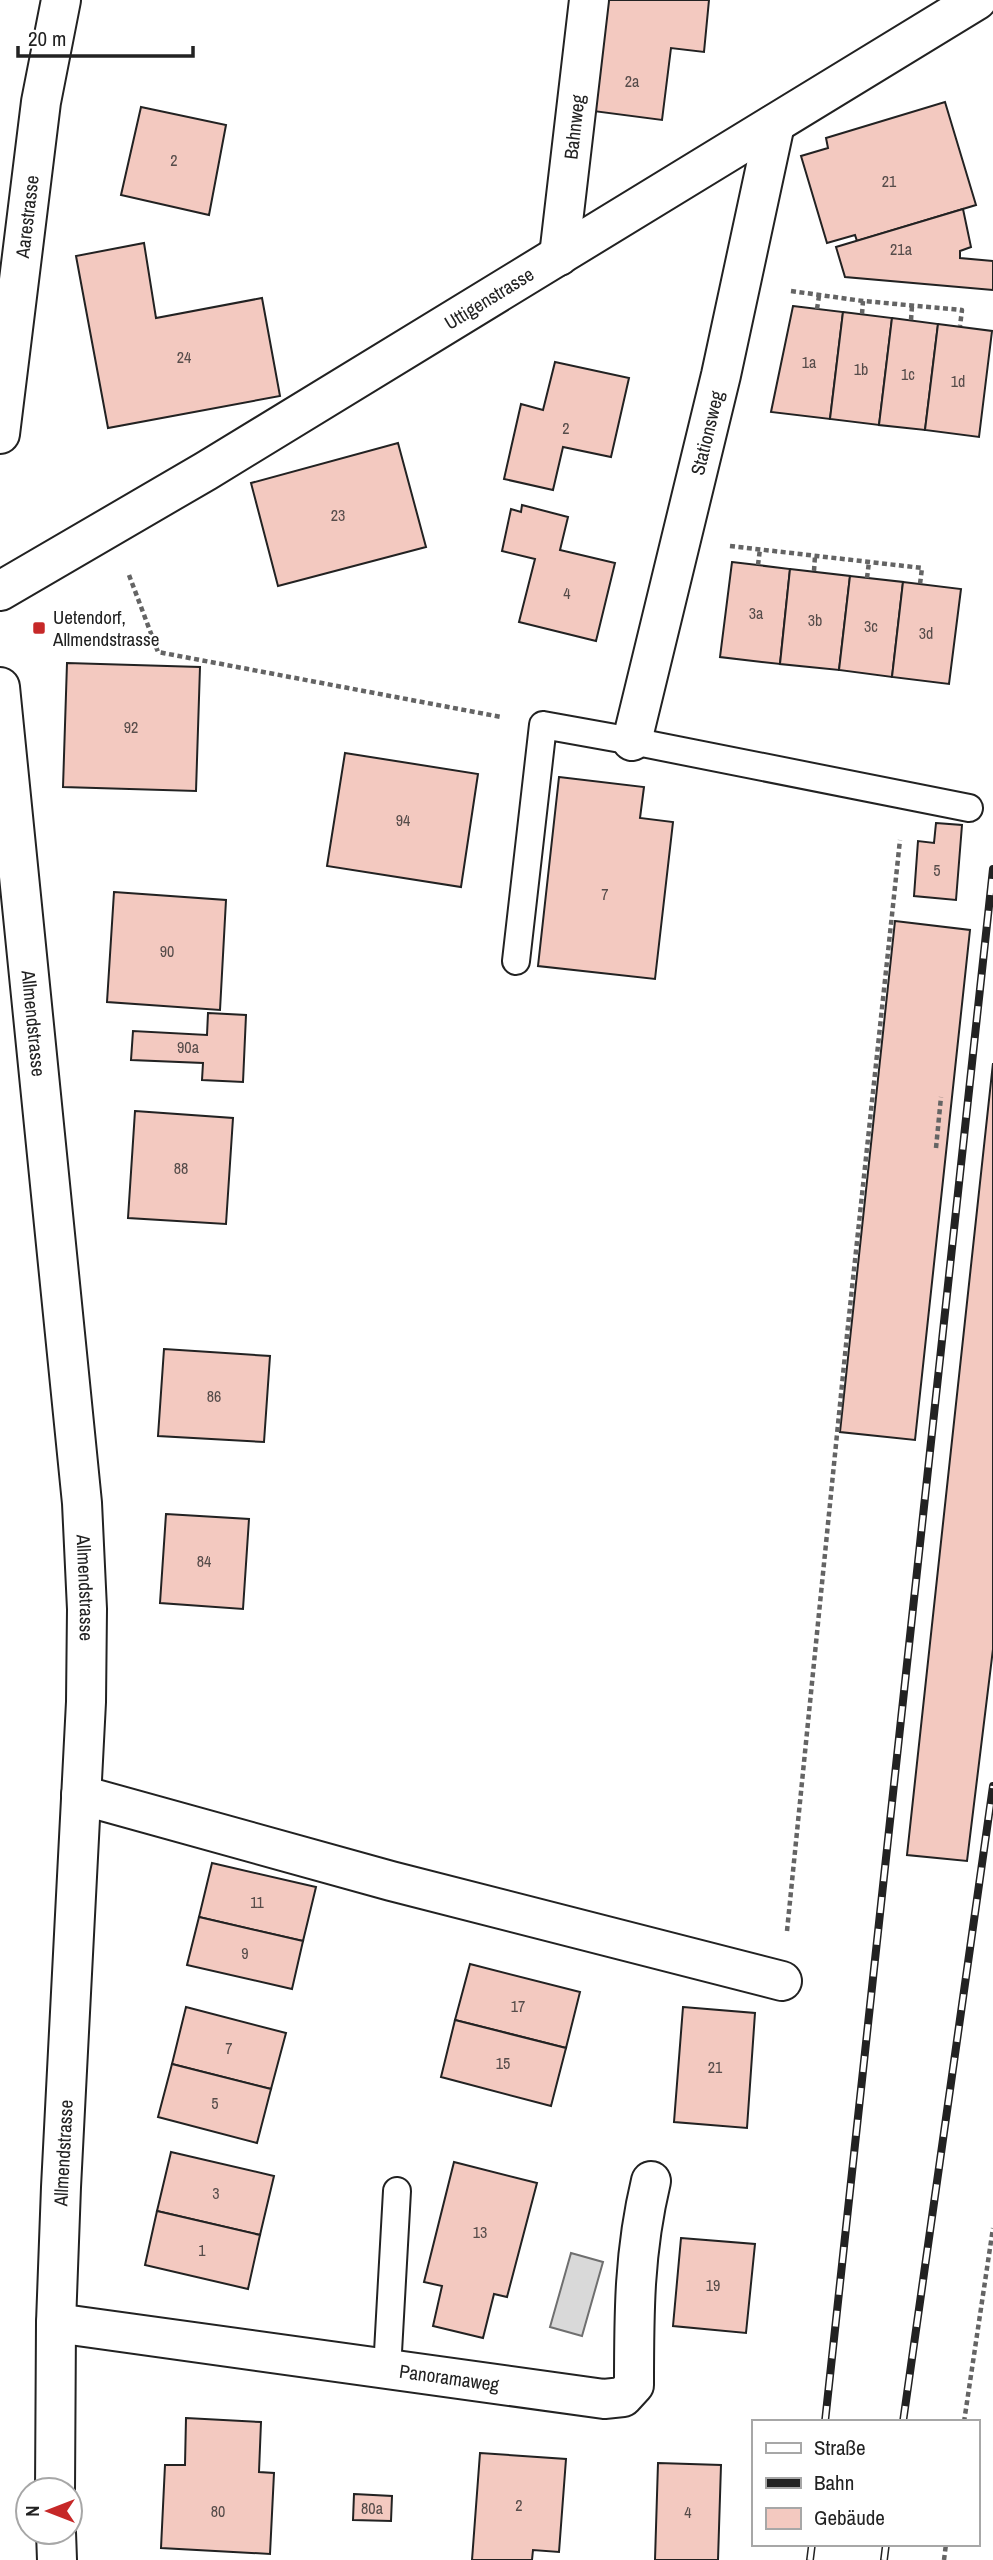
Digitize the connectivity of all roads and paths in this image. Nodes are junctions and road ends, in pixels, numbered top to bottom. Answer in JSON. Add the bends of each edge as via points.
{"nodes":[{"id":1,"x":61,"y":0,"type":"edge"},
{"id":2,"x":589,"y":0,"type":"edge"},
{"id":3,"x":977,"y":0,"type":"edge"},
{"id":4,"x":775,"y":124,"type":"junction"},
{"id":5,"x":559,"y":256,"type":"junction"},
{"id":6,"x":741,"y":282,"type":"junction"},
{"id":7,"x":819,"y":295,"type":"junction"},
{"id":8,"x":863,"y":301,"type":"junction"},
{"id":9,"x":912,"y":306,"type":"junction"},
{"id":10,"x":817,"y":309,"type":"dead end"},
{"id":11,"x":862,"y":314,"type":"dead end"},
{"id":12,"x":911,"y":320,"type":"dead end"},
{"id":13,"x":960,"y":326,"type":"dead end"},
{"id":14,"x":0,"y":434,"type":"edge"},
{"id":15,"x":111,"y":527,"type":"junction"},
{"id":16,"x":682,"y":541,"type":"junction"},
{"id":17,"x":760,"y":550,"type":"junction"},
{"id":18,"x":815,"y":556,"type":"junction"},
{"id":19,"x":869,"y":562,"type":"junction"},
{"id":20,"x":758,"y":565,"type":"dead end"},
{"id":21,"x":814,"y":572,"type":"dead end"},
{"id":22,"x":867,"y":578,"type":"dead end"},
{"id":23,"x":920,"y":584,"type":"dead end"},
{"id":24,"x":0,"y":591,"type":"edge"},
{"id":25,"x":0,"y":687,"type":"edge"},
{"id":26,"x":543,"y":725,"type":"junction"},
{"id":27,"x":632,"y":741,"type":"junction"},
{"id":28,"x":905,"y":795,"type":"junction"},
{"id":29,"x":968,"y":808,"type":"dead end"},
{"id":30,"x":516,"y":961,"type":"dead end"},
{"id":31,"x":941,"y":1097,"type":"dead end"},
{"id":32,"x":936,"y":1148,"type":"dead end"},
{"id":33,"x":81,"y":1795,"type":"junction"},
{"id":34,"x":782,"y":1981,"type":"joint"},
{"id":35,"x":651,"y":2181,"type":"dead end"},
{"id":36,"x":397,"y":2192,"type":"dead end"},
{"id":37,"x":993,"y":2228,"type":"edge"},
{"id":38,"x":56,"y":2323,"type":"junction"},
{"id":39,"x":387,"y":2370,"type":"junction"},
{"id":40,"x":964,"y":2420,"type":"edge"},
{"id":41,"x":55,"y":2476,"type":"edge"}],
"edges":[{"from":1,"to":14,"type":"street","name":"Aarestrasse","via":[[41,102]]},
{"from":2,"to":5,"type":"street","name":"Bahnweg"},
{"from":3,"to":4,"type":"street","name":"Uttigenstrasse"},
{"from":4,"to":5,"type":"street","name":"Uttigenstrasse"},
{"from":4,"to":6,"type":"street","name":"Stationsweg"},
{"from":5,"to":15,"type":"street","name":"Uttigenstrasse"},
{"from":6,"to":7,"type":"path"},
{"from":6,"to":16,"type":"street","name":"Stationsweg"},
{"from":7,"to":8,"type":"path"},
{"from":7,"to":10,"type":"path"},
{"from":8,"to":9,"type":"path"},
{"from":8,"to":11,"type":"path"},
{"from":9,"to":12,"type":"path"},
{"from":9,"to":13,"type":"path","via":[[962,310]]},
{"from":15,"to":24,"type":"street","name":"Uttigenstrasse"},
{"from":15,"to":26,"type":"path","via":[[158,652]]},
{"from":16,"to":17,"type":"path"},
{"from":16,"to":27,"type":"street","name":"Stationsweg"},
{"from":17,"to":18,"type":"path"},
{"from":17,"to":20,"type":"path"},
{"from":18,"to":19,"type":"path"},
{"from":18,"to":21,"type":"path"},
{"from":19,"to":22,"type":"path"},
{"from":19,"to":23,"type":"path","via":[[922,568]]},
{"from":25,"to":33,"type":"street","name":"Allmendstrasse","via":[[82,1503],[87,1622]]},
{"from":26,"to":27,"type":"lane"},
{"from":26,"to":30,"type":"lane"},
{"from":27,"to":28,"type":"lane"},
{"from":28,"to":29,"type":"lane"},
{"from":28,"to":34,"type":"path"},
{"from":31,"to":32,"type":"path"},
{"from":33,"to":34,"type":"street","via":[[391,1881]]},
{"from":33,"to":38,"type":"street","name":"Allmendstrasse"},
{"from":35,"to":39,"type":"street","name":"Panoramaweg","via":[[636,2262],[634,2385],[623,2397],[604,2399]]},
{"from":36,"to":39,"type":"lane"},
{"from":37,"to":40,"type":"path"},
{"from":38,"to":39,"type":"street","name":"Panoramaweg"},
{"from":38,"to":41,"type":"street","name":"Allmendstrasse"}]}
